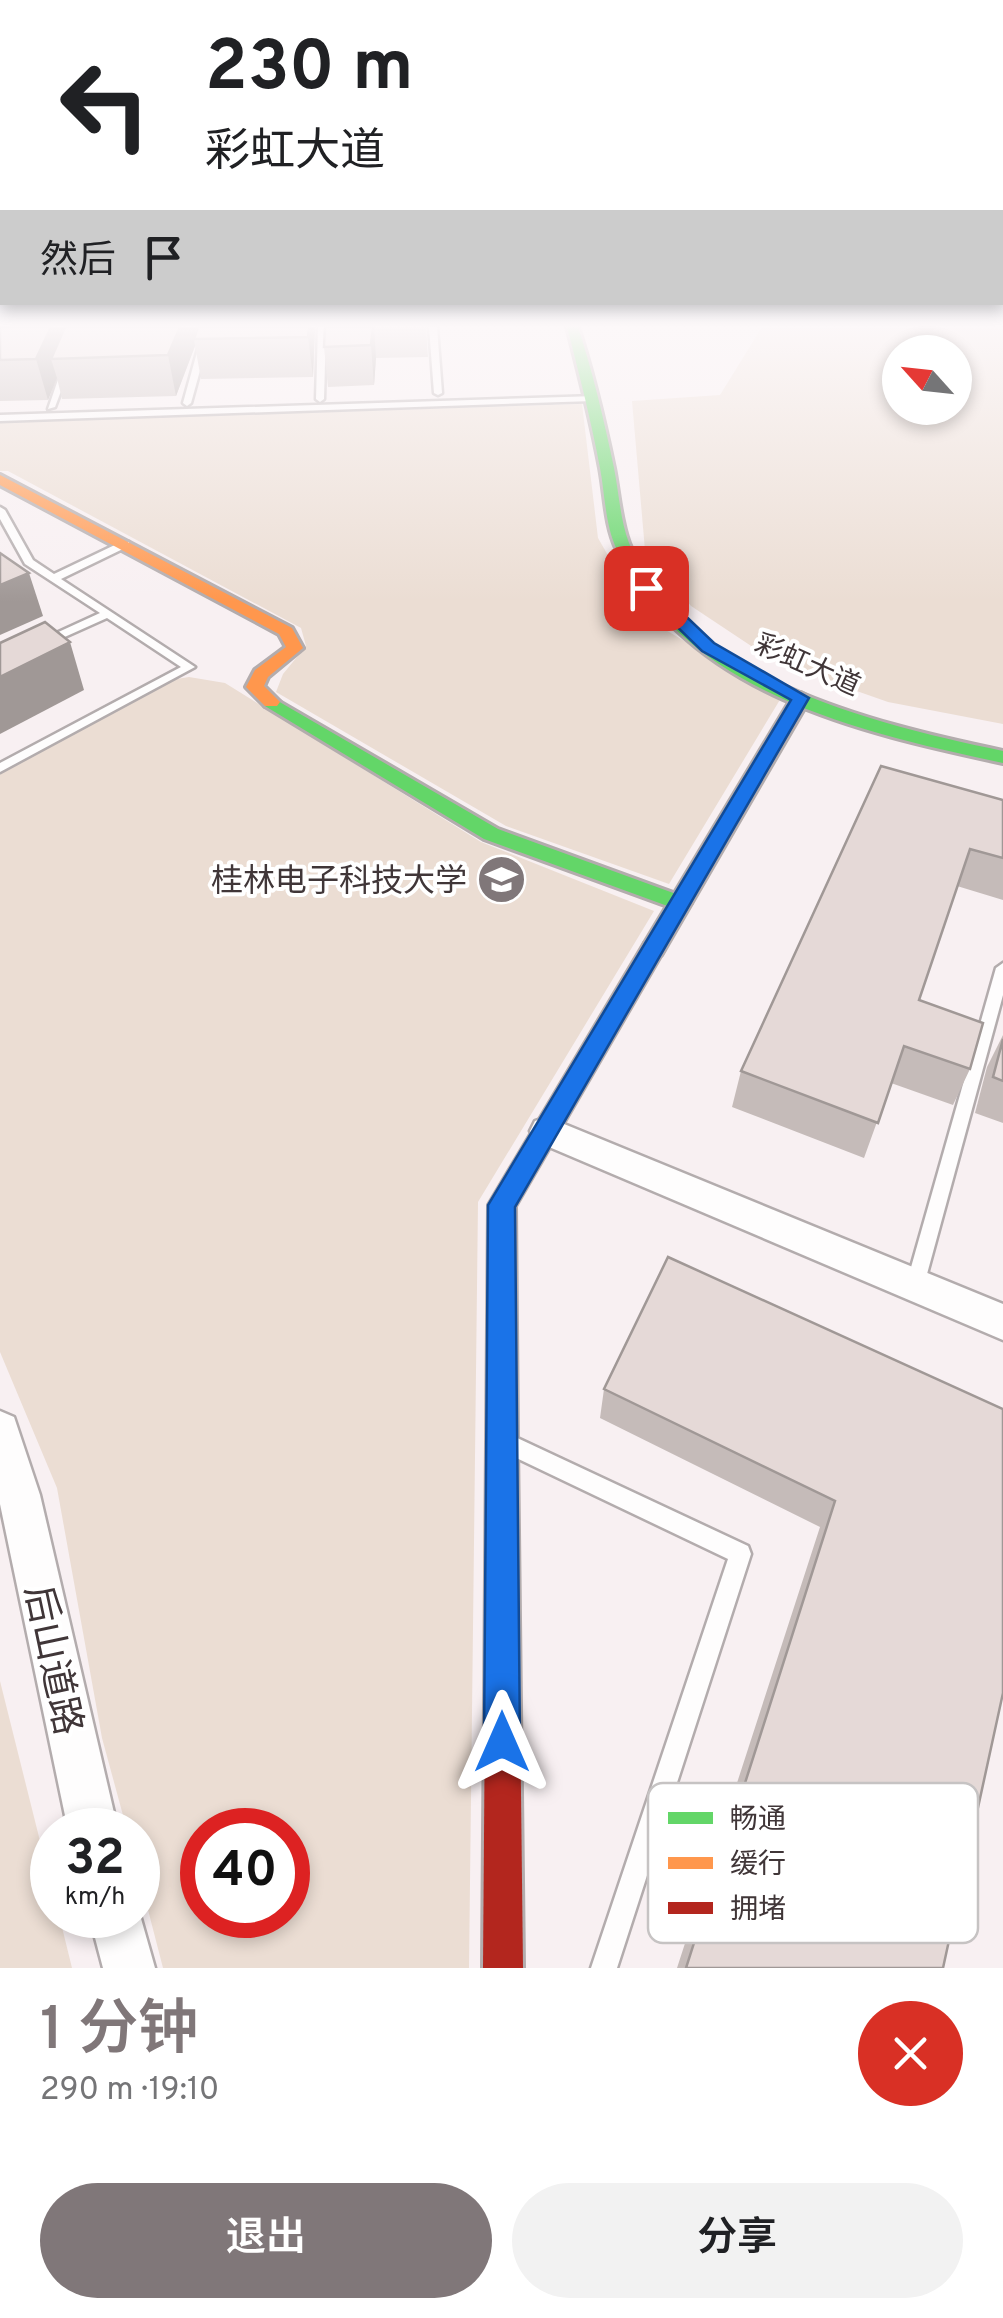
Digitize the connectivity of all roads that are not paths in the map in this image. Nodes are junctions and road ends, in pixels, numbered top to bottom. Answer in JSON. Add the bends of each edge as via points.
{"nodes":[{"id":1,"x":597,"y":419,"type":"edge"},
{"id":2,"x":0,"y":479,"type":"edge"},
{"id":3,"x":0,"y":510,"type":"edge"},
{"id":4,"x":125,"y":544,"type":"junction"},
{"id":5,"x":30,"y":562,"type":"junction"},
{"id":6,"x":15,"y":568,"type":"edge"},
{"id":7,"x":54,"y":578,"type":"junction"},
{"id":8,"x":107,"y":614,"type":"junction"},
{"id":9,"x":36,"y":646,"type":"edge"},
{"id":10,"x":800,"y":698,"type":"junction"},
{"id":11,"x":1003,"y":757,"type":"edge"},
{"id":12,"x":0,"y":768,"type":"edge"},
{"id":13,"x":680,"y":903,"type":"junction"},
{"id":14,"x":1003,"y":968,"type":"edge"},
{"id":15,"x":996,"y":1018,"type":"edge"},
{"id":16,"x":547,"y":1132,"type":"junction"},
{"id":17,"x":915,"y":1286,"type":"junction"},
{"id":18,"x":1003,"y":1322,"type":"edge"},
{"id":19,"x":0,"y":1431,"type":"edge"},
{"id":20,"x":500,"y":1440,"type":"junction"},
{"id":21,"x":665,"y":1783,"type":"edge"},
{"id":22,"x":88,"y":1808,"type":"edge"},
{"id":23,"x":648,"y":1834,"type":"edge"},
{"id":24,"x":121,"y":1938,"type":"edge"},
{"id":25,"x":129,"y":1968,"type":"edge"},
{"id":26,"x":503,"y":1968,"type":"edge"},
{"id":27,"x":604,"y":1968,"type":"edge"}],
"edges":[{"from":1,"to":10,"type":"street","name":"彩虹大道","via":[[622,543],[646,588],[708,647]]},
{"from":2,"to":4,"type":"street"},
{"from":3,"to":5,"type":"lane"},
{"from":4,"to":7,"type":"lane"},
{"from":4,"to":13,"type":"street","via":[[293,637],[293,649],[258,678],[260,696],[491,834]]},
{"from":5,"to":6,"type":"lane"},
{"from":5,"to":7,"type":"lane"},
{"from":7,"to":8,"type":"lane"},
{"from":8,"to":9,"type":"lane"},
{"from":8,"to":12,"type":"lane","via":[[188,667]]},
{"from":10,"to":11,"type":"street","name":"彩虹大道","via":[[893,732]]},
{"from":10,"to":13,"type":"street"},
{"from":13,"to":16,"type":"street"},
{"from":14,"to":15,"type":"lane"},
{"from":15,"to":17,"type":"lane"},
{"from":16,"to":17,"type":"street"},
{"from":16,"to":20,"type":"street","via":[[502,1205]]},
{"from":17,"to":18,"type":"street"},
{"from":19,"to":22,"type":"street","name":"后山道路"},
{"from":20,"to":21,"type":"lane","via":[[740,1554]]},
{"from":20,"to":26,"type":"street"},
{"from":23,"to":27,"type":"lane"},
{"from":24,"to":25,"type":"street"}]}
